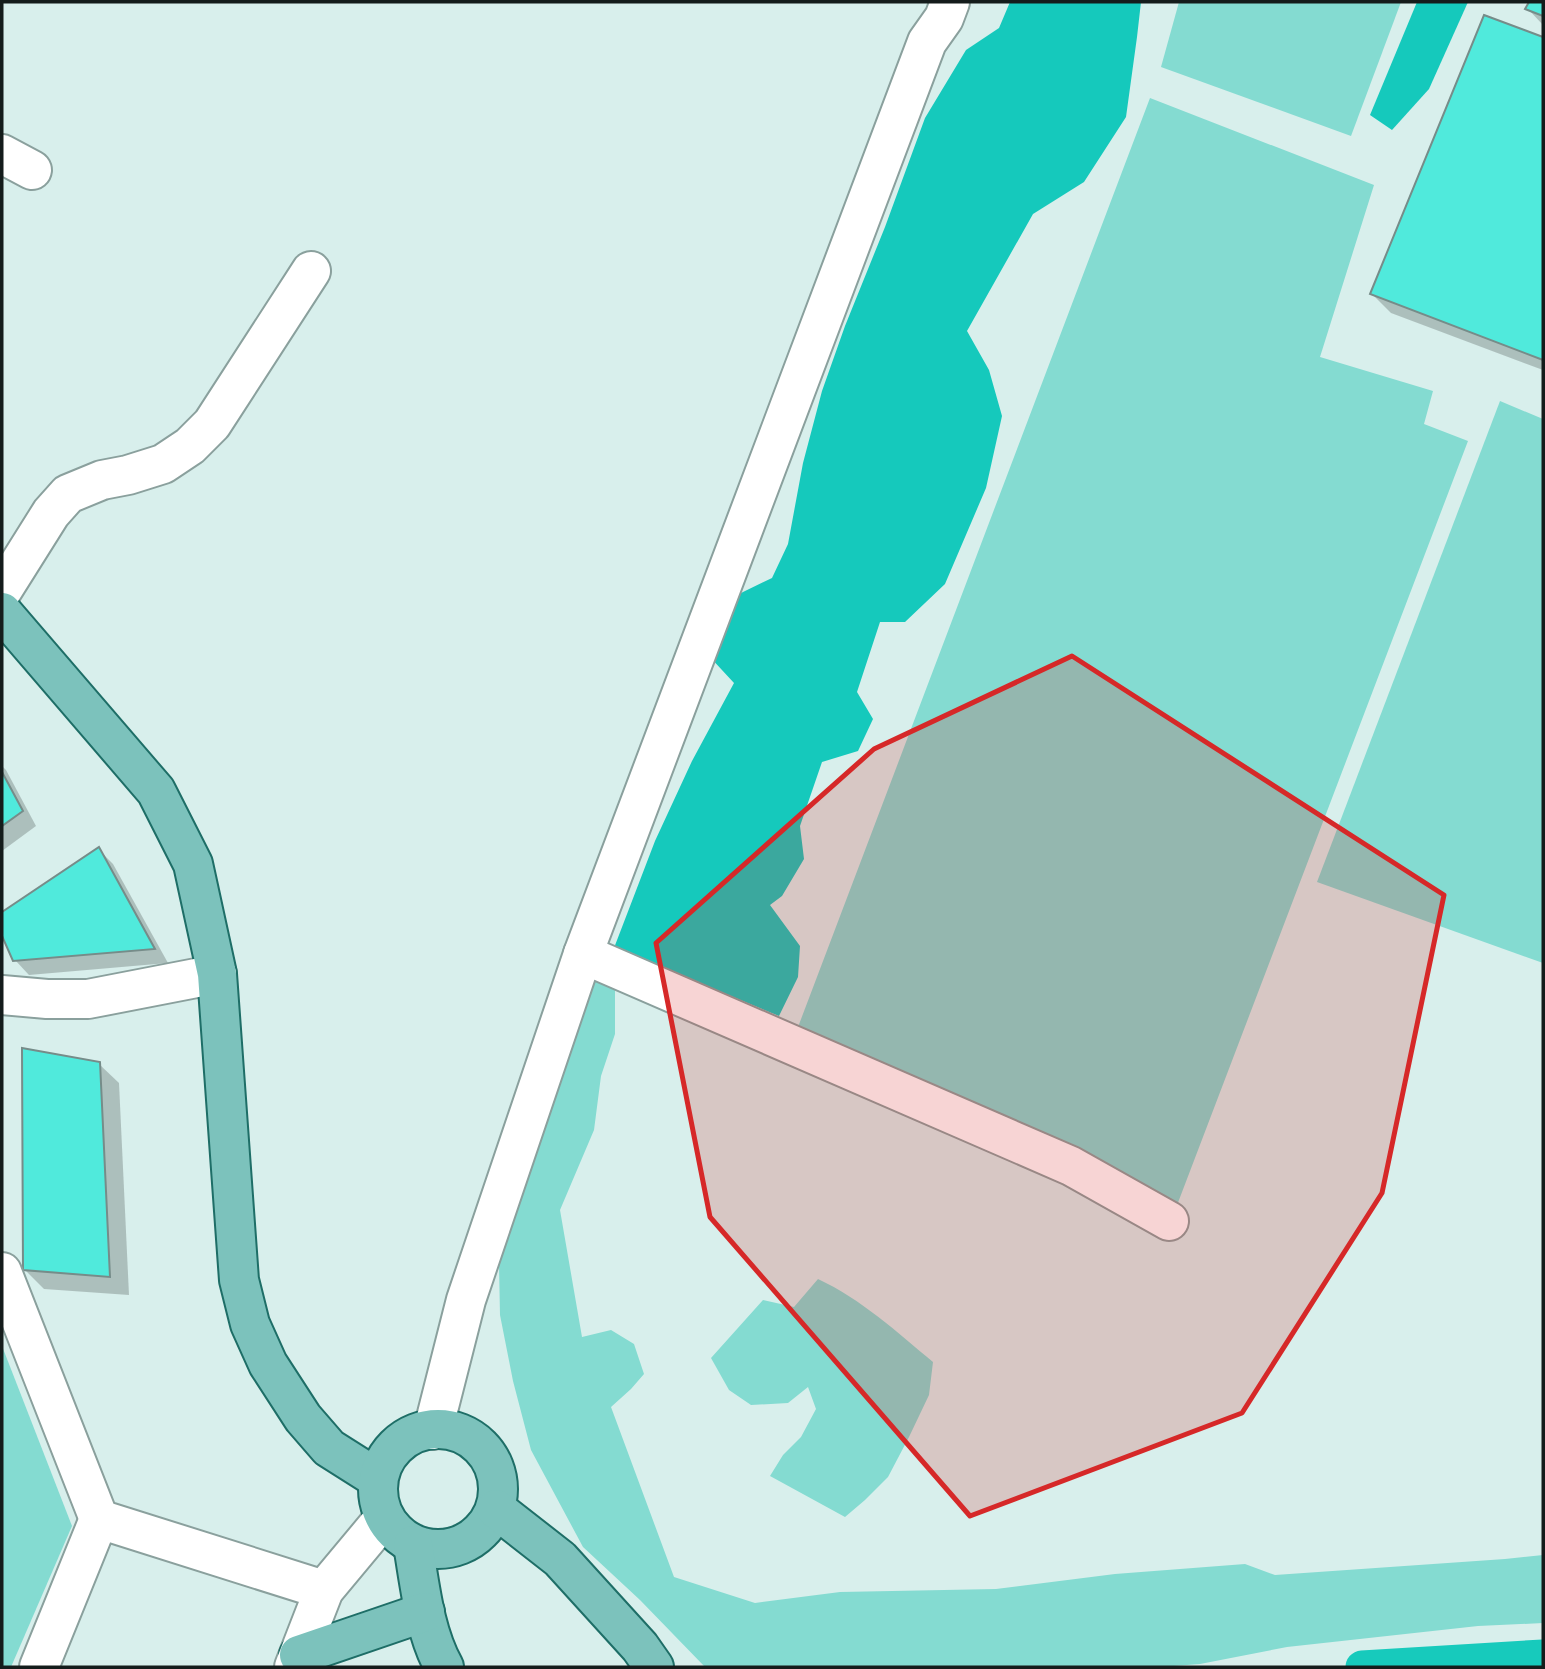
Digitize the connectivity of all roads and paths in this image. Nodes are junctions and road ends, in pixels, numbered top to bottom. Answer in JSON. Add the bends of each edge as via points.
{"nodes":[{"id":1,"x":950,"y":2,"type":"edge"},
{"id":2,"x":311,"y":271,"type":"dead end"},
{"id":3,"x":2,"y":591,"type":"edge"},
{"id":4,"x":2,"y":612,"type":"edge"},
{"id":5,"x":583,"y":954,"type":"junction"},
{"id":6,"x":217,"y":974,"type":"junction"},
{"id":7,"x":2,"y":995,"type":"edge"},
{"id":8,"x":1169,"y":1221,"type":"dead end"},
{"id":9,"x":2,"y":1272,"type":"edge"},
{"id":10,"x":433,"y":1430,"type":"junction"},
{"id":11,"x":378,"y":1479,"type":"junction"},
{"id":12,"x":496,"y":1509,"type":"junction"},
{"id":13,"x":384,"y":1518,"type":"junction"},
{"id":14,"x":99,"y":1519,"type":"junction"},
{"id":15,"x":413,"y":1545,"type":"junction"},
{"id":16,"x":324,"y":1590,"type":"junction"},
{"id":17,"x":425,"y":1612,"type":"junction"},
{"id":18,"x":296,"y":1661,"type":"edge"},
{"id":19,"x":39,"y":1667,"type":"edge"},
{"id":20,"x":444,"y":1667,"type":"edge"},
{"id":21,"x":654,"y":1667,"type":"edge"}],
"edges":[{"from":1,"to":5,"type":"street","via":[[927,42]]},
{"from":2,"to":3,"type":"street","via":[[212,424],[163,464],[68,494]]},
{"from":4,"to":6,"type":"main road","via":[[156,791],[193,864]]},
{"from":5,"to":8,"type":"street","via":[[1071,1166]]},
{"from":5,"to":10,"type":"street","via":[[466,1300]]},
{"from":6,"to":7,"type":"street","via":[[88,999]]},
{"from":6,"to":11,"type":"main road","via":[[239,1280],[250,1324],[268,1364],[303,1419],[329,1448]]},
{"from":9,"to":14,"type":"street"},
{"from":10,"to":11,"type":"main road","via":[[397,1444]]},
{"from":10,"to":12,"type":"main road","via":[[454,1431],[486,1452],[496,1470]]},
{"from":11,"to":13,"type":"main road"},
{"from":12,"to":15,"type":"main road","via":[[471,1541],[432,1550]]},
{"from":12,"to":21,"type":"main road","via":[[560,1559]]},
{"from":13,"to":15,"type":"main road","via":[[396,1534]]},
{"from":13,"to":16,"type":"street"},
{"from":14,"to":16,"type":"street"},
{"from":14,"to":19,"type":"street"},
{"from":15,"to":17,"type":"main road"},
{"from":16,"to":18,"type":"street"},
{"from":17,"to":18,"type":"main road"},
{"from":17,"to":20,"type":"main road"}]}
